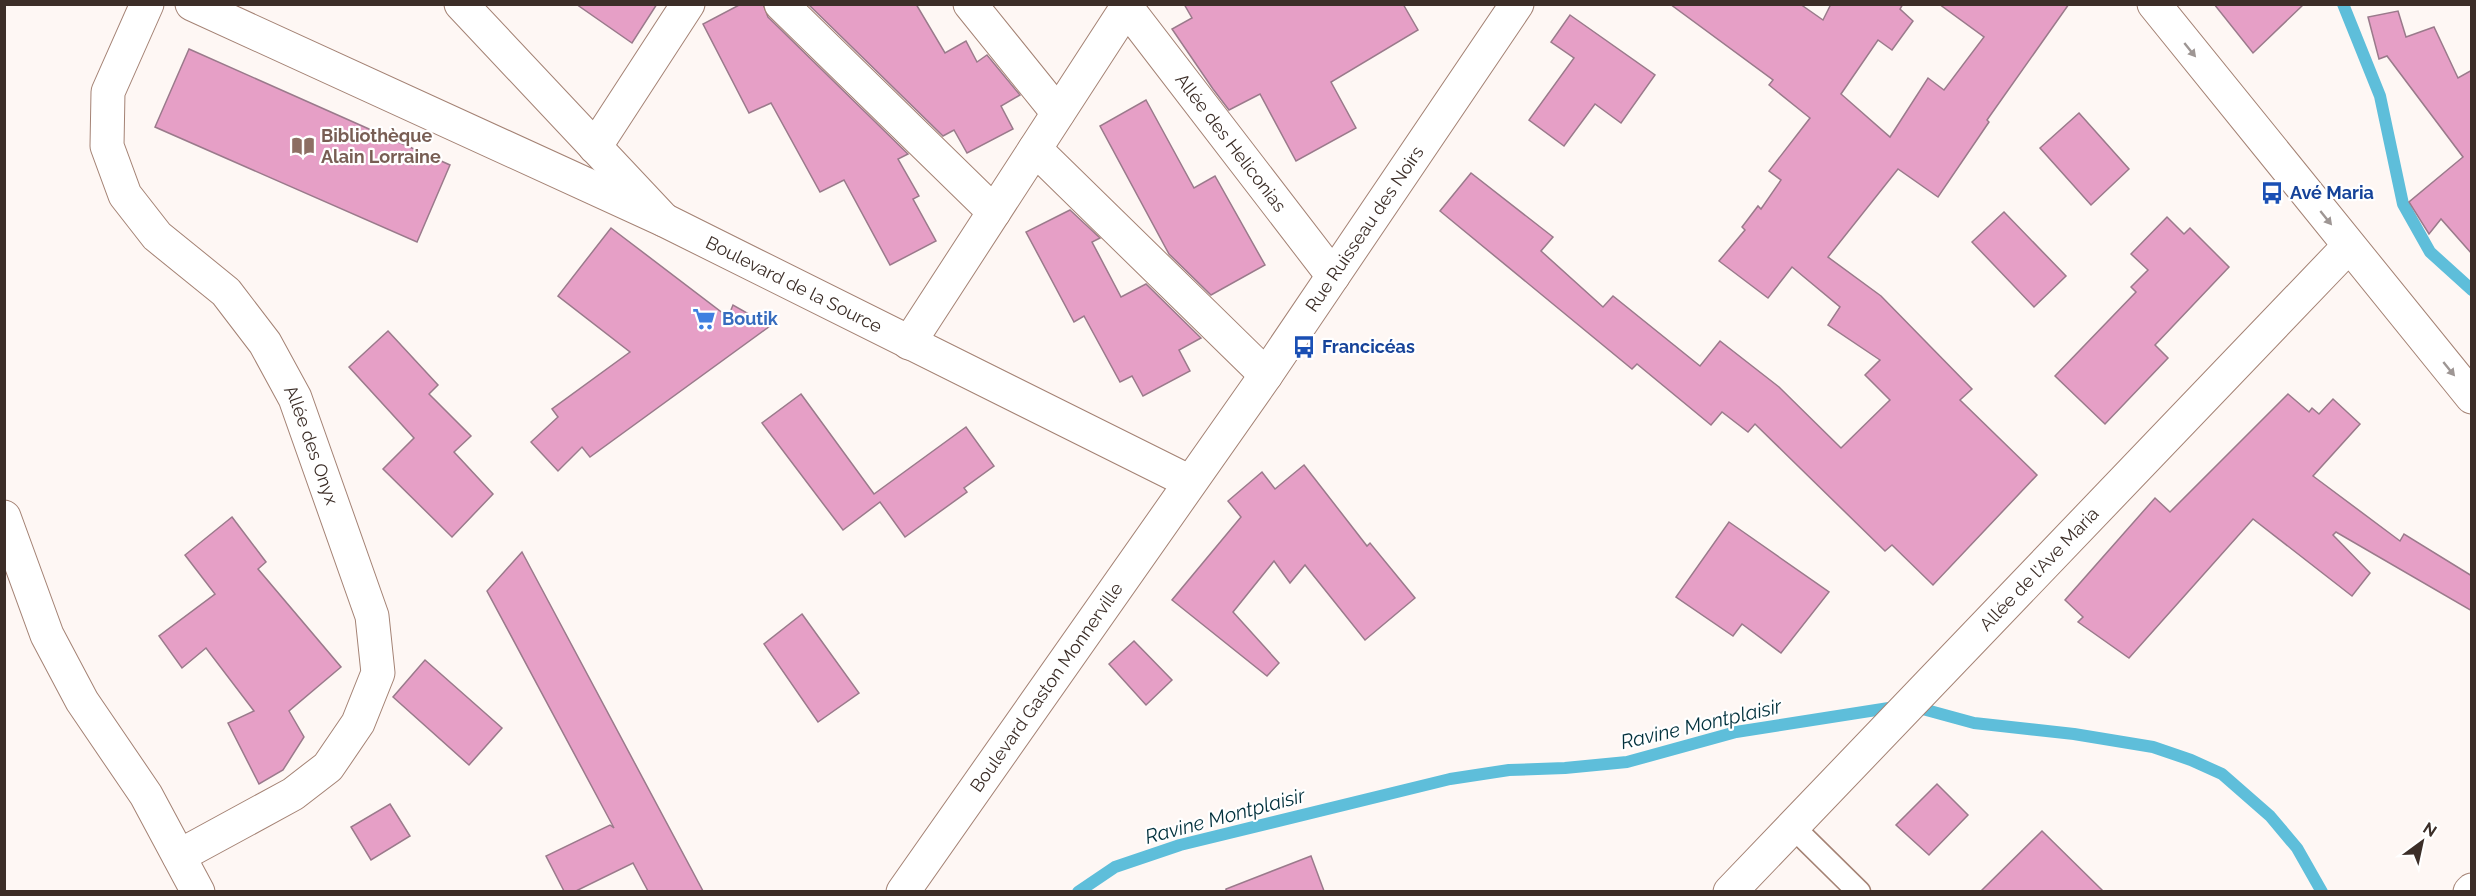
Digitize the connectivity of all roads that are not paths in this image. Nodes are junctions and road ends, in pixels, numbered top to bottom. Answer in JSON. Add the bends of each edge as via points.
{"nodes":[{"id":1,"x":147,"y":4,"type":"edge"},
{"id":2,"x":192,"y":4,"type":"edge"},
{"id":3,"x":461,"y":4,"type":"edge"},
{"id":4,"x":688,"y":4,"type":"edge"},
{"id":5,"x":781,"y":4,"type":"edge"},
{"id":6,"x":970,"y":4,"type":"edge"},
{"id":7,"x":1517,"y":4,"type":"edge"},
{"id":8,"x":2154,"y":4,"type":"edge"},
{"id":9,"x":1128,"y":6,"type":"edge"},
{"id":10,"x":1058,"y":113,"type":"junction"},
{"id":11,"x":595,"y":147,"type":"junction"},
{"id":12,"x":1035,"y":149,"type":"junction"},
{"id":13,"x":994,"y":212,"type":"junction"},
{"id":14,"x":664,"y":220,"type":"junction"},
{"id":15,"x":2349,"y":246,"type":"junction"},
{"id":16,"x":1333,"y":276,"type":"junction"},
{"id":17,"x":909,"y":344,"type":"junction"},
{"id":18,"x":1266,"y":375,"type":"junction"},
{"id":19,"x":2472,"y":397,"type":"edge"},
{"id":20,"x":1190,"y":482,"type":"junction"},
{"id":21,"x":4,"y":517,"type":"edge"},
{"id":22,"x":1793,"y":826,"type":"junction"},
{"id":23,"x":179,"y":856,"type":"junction"},
{"id":24,"x":198,"y":891,"type":"edge"},
{"id":25,"x":903,"y":891,"type":"edge"},
{"id":26,"x":1730,"y":891,"type":"edge"},
{"id":27,"x":1859,"y":891,"type":"edge"}],
"edges":[{"from":1,"to":23,"type":"street","name":"Allée des Onyx","via":[[108,92],[107,146],[125,195],[157,236],[226,292],[265,343],[295,398],[372,616],[378,673],[358,723],[328,767],[293,794]]},
{"from":2,"to":14,"type":"street"},
{"from":3,"to":11,"type":"street","name":"Boulevard de la Source"},
{"from":4,"to":11,"type":"street"},
{"from":5,"to":13,"type":"street"},
{"from":6,"to":10,"type":"street"},
{"from":7,"to":16,"type":"street","name":"Rue Ruisseau des Noirs"},
{"from":8,"to":15,"type":"street","one_way":true},
{"from":9,"to":10,"type":"street","name":"Allée des Heliconias"},
{"from":9,"to":16,"type":"street","name":"Allée des Heliconias"},
{"from":10,"to":12,"type":"street","name":"Allée des Heliconias"},
{"from":11,"to":14,"type":"street","name":"Boulevard de la Source"},
{"from":12,"to":13,"type":"street","name":"Allée des Heliconias"},
{"from":12,"to":18,"type":"street"},
{"from":13,"to":17,"type":"street","name":"Allée des Heliconias"},
{"from":14,"to":17,"type":"street","name":"Boulevard de la Source"},
{"from":15,"to":19,"type":"street","one_way":true},
{"from":15,"to":22,"type":"street","name":"Allée de l'Ave Maria"},
{"from":16,"to":18,"type":"street","name":"Rue Ruisseau des Noirs"},
{"from":17,"to":20,"type":"street","name":"Boulevard de la Source"},
{"from":18,"to":20,"type":"street","name":"Rue Ruisseau des Noirs"},
{"from":20,"to":25,"type":"street","name":"Boulevard Gaston Monnerville"},
{"from":21,"to":23,"type":"street","via":[[47,635],[82,701],[146,795]]},
{"from":22,"to":26,"type":"street","name":"Allée de l'Ave Maria"},
{"from":22,"to":27,"type":"lane"},
{"from":23,"to":24,"type":"street"}]}
